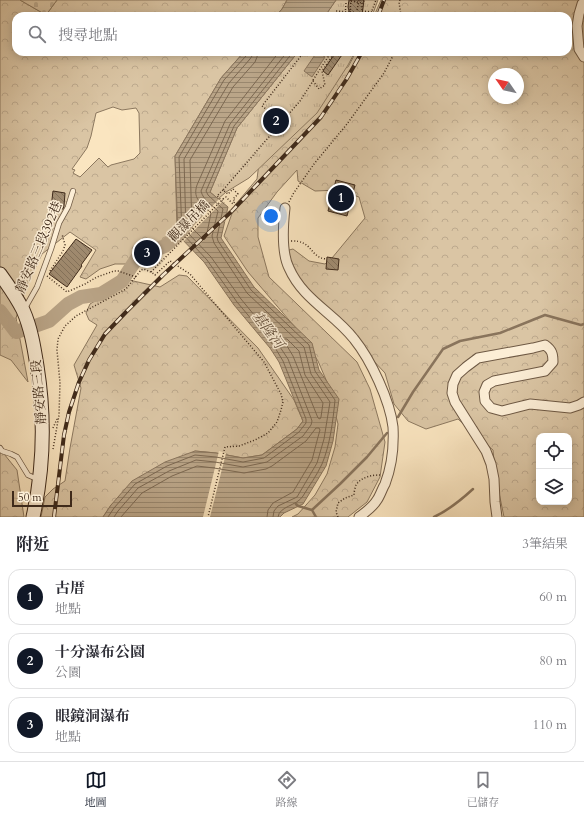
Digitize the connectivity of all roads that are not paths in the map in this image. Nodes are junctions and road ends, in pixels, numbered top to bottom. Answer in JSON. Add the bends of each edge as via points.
{"nodes":[{"id":1,"x":584,"y":2,"type":"edge"},
{"id":2,"x":584,"y":57,"type":"edge"},
{"id":3,"x":73,"y":191,"type":"dead end"},
{"id":4,"x":286,"y":208,"type":"road end"},
{"id":5,"x":0,"y":274,"type":"edge"},
{"id":6,"x":23,"y":311,"type":"junction"},
{"id":7,"x":584,"y":402,"type":"edge"},
{"id":8,"x":0,"y":448,"type":"edge"},
{"id":9,"x":39,"y":479,"type":"junction"},
{"id":10,"x":33,"y":517,"type":"edge"},
{"id":11,"x":359,"y":517,"type":"edge"},
{"id":12,"x":497,"y":517,"type":"edge"}],
"edges":[{"from":1,"to":2,"type":"street","via":[[578,14],[577,26],[579,49]]},
{"from":3,"to":6,"type":"lane","name":"靜安路三段392巷","via":[[37,287]]},
{"from":4,"to":11,"type":"street","via":[[284,242],[288,267],[306,294],[354,338],[377,378],[387,402],[393,447],[388,474],[378,500]]},
{"from":5,"to":6,"type":"main road","name":"靜安路三段"},
{"from":6,"to":9,"type":"main road","name":"靜安路三段","via":[[34,342],[39,375],[43,442]]},
{"from":7,"to":12,"type":"street","via":[[570,408],[530,404],[502,410],[491,408],[485,401],[484,392],[487,385],[494,381],[545,371],[553,362],[553,355],[544,345],[478,358],[457,375],[452,393],[491,464]]},
{"from":8,"to":9,"type":"lane","via":[[18,457],[28,475]]},
{"from":9,"to":10,"type":"main road","name":"靜安路三段"}]}
